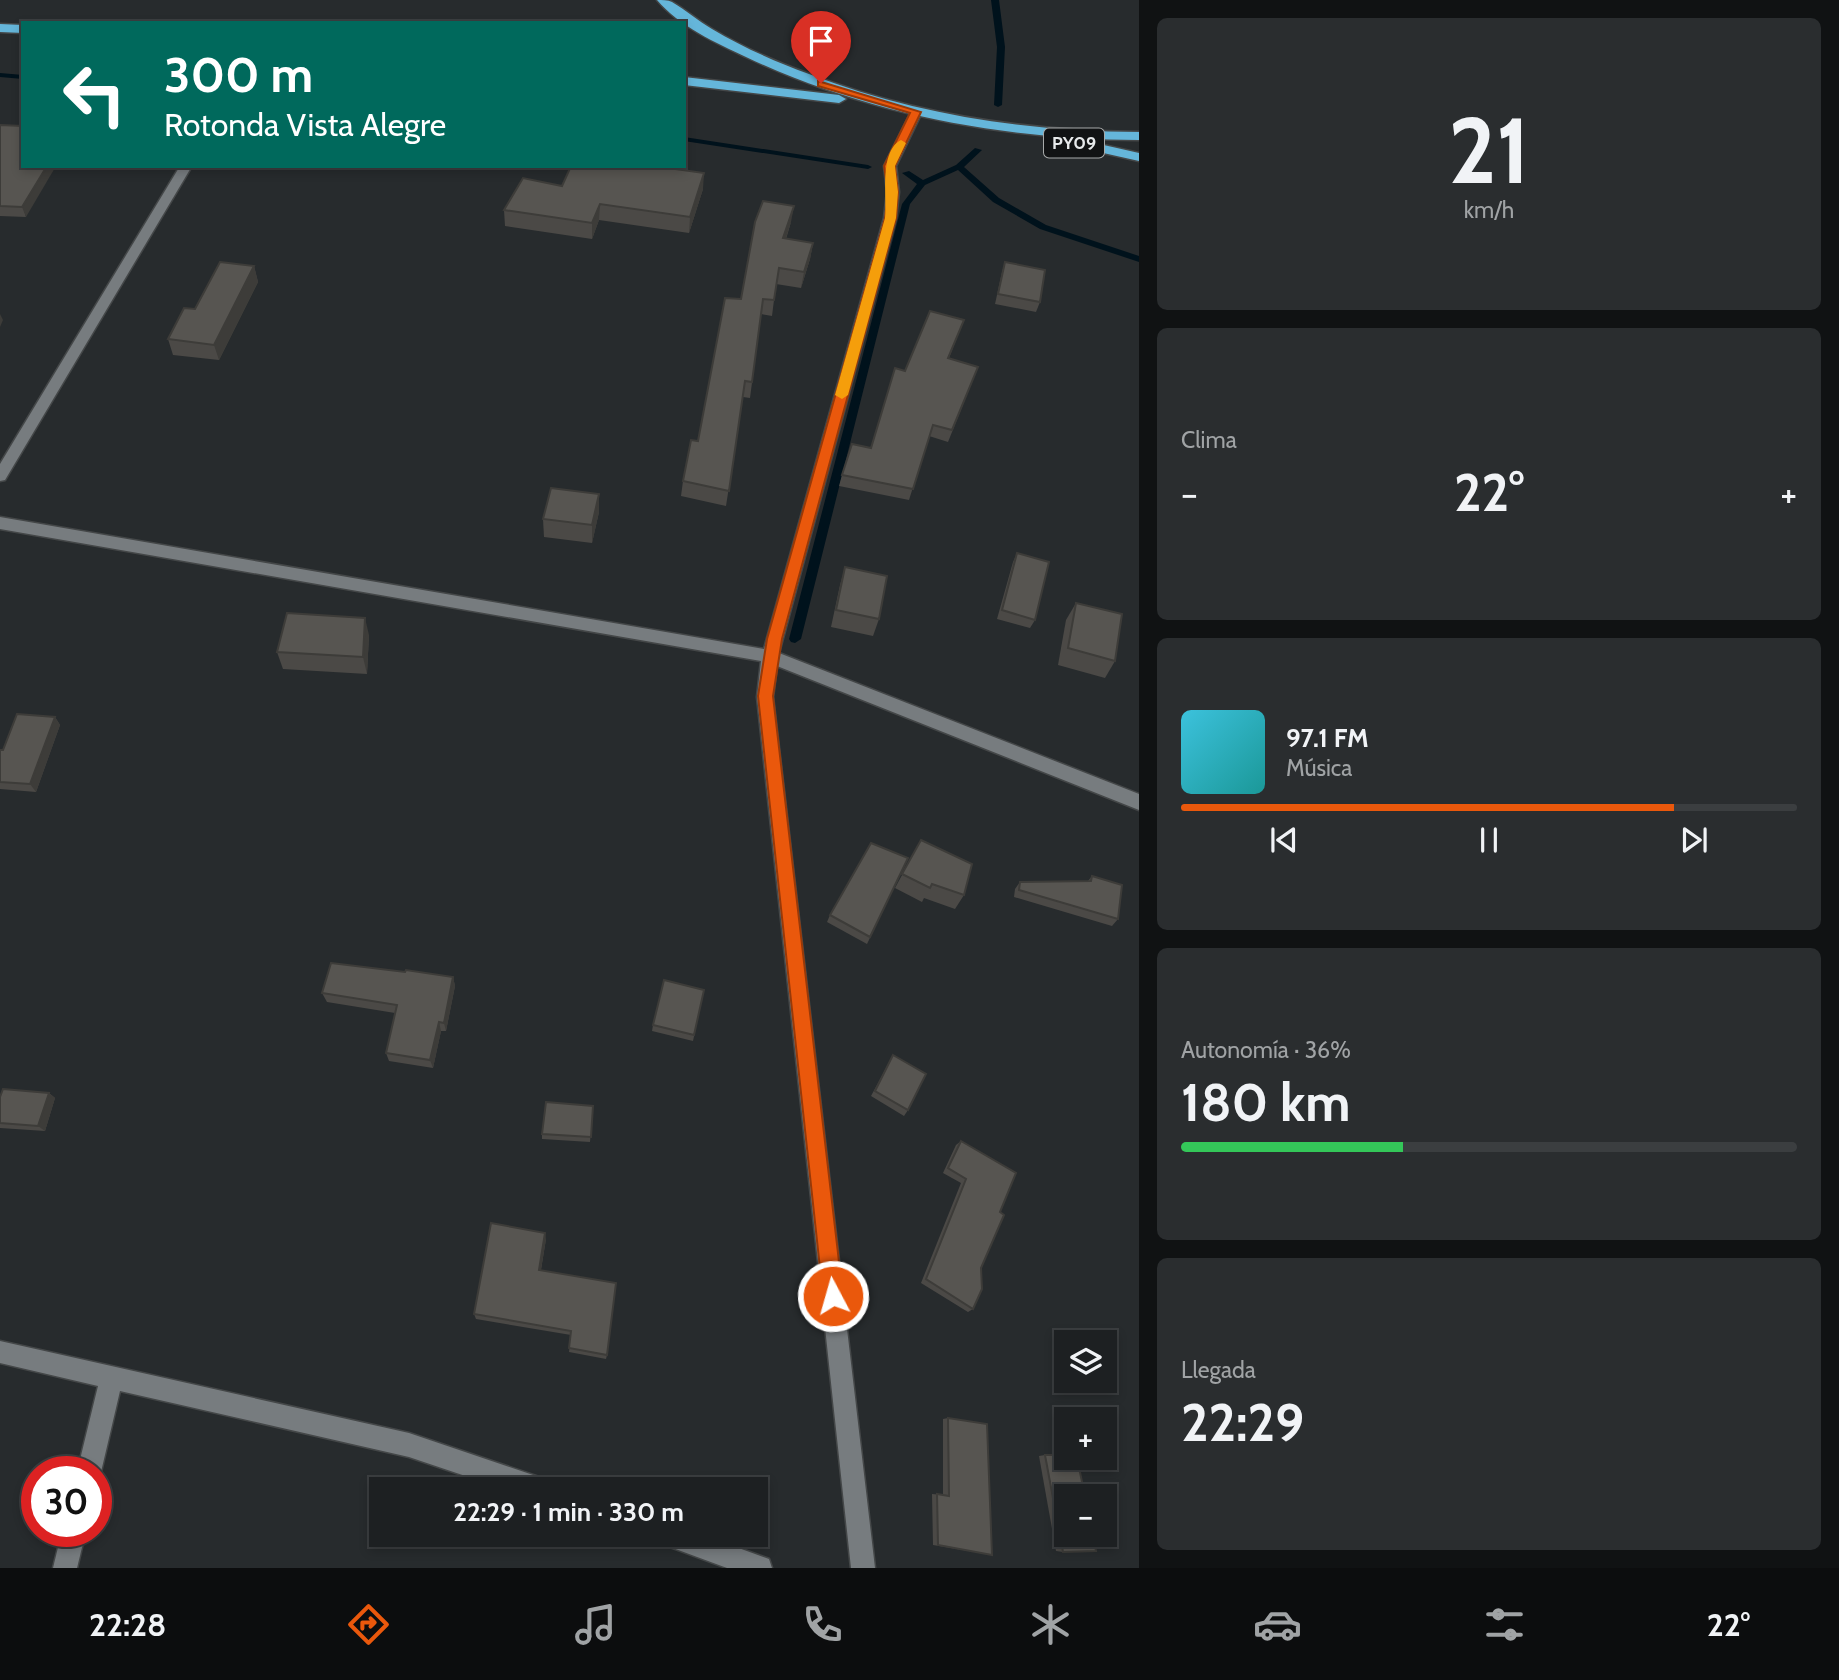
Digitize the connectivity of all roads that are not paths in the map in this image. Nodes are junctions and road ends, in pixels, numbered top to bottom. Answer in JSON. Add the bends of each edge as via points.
{"nodes":[{"id":1,"x":663,"y":0,"type":"edge"},
{"id":2,"x":0,"y":28,"type":"edge"},
{"id":3,"x":21,"y":29,"type":"edge"},
{"id":4,"x":686,"y":81,"type":"edge"},
{"id":5,"x":885,"y":104,"type":"junction"},
{"id":6,"x":916,"y":112,"type":"junction"},
{"id":7,"x":1009,"y":128,"type":"junction"},
{"id":8,"x":1139,"y":136,"type":"edge"},
{"id":9,"x":1139,"y":157,"type":"edge"},
{"id":10,"x":185,"y":168,"type":"edge"},
{"id":11,"x":0,"y":476,"type":"edge"},
{"id":12,"x":0,"y":523,"type":"edge"},
{"id":13,"x":770,"y":656,"type":"junction"},
{"id":14,"x":1139,"y":802,"type":"edge"},
{"id":15,"x":0,"y":1352,"type":"edge"},
{"id":16,"x":112,"y":1377,"type":"junction"},
{"id":17,"x":93,"y":1456,"type":"edge"},
{"id":18,"x":504,"y":1477,"type":"edge"},
{"id":19,"x":70,"y":1547,"type":"edge"},
{"id":20,"x":703,"y":1547,"type":"edge"},
{"id":21,"x":65,"y":1568,"type":"edge"},
{"id":22,"x":760,"y":1568,"type":"edge"},
{"id":23,"x":863,"y":1568,"type":"edge"}],
"edges":[{"from":1,"to":5,"type":"highway","number":"PY09","via":[[728,44],[800,77]]},
{"from":2,"to":3,"type":"highway"},
{"from":4,"to":5,"type":"highway","number":"PY09"},
{"from":5,"to":6,"type":"highway","number":"PY09"},
{"from":6,"to":7,"type":"highway","number":"PY09"},
{"from":6,"to":13,"type":"street","via":[[890,166],[890,218]]},
{"from":7,"to":8,"type":"highway","number":"PY09"},
{"from":7,"to":9,"type":"highway","number":"PY09"},
{"from":10,"to":11,"type":"street"},
{"from":12,"to":13,"type":"street"},
{"from":13,"to":14,"type":"street"},
{"from":13,"to":23,"type":"street","via":[[767,710]]},
{"from":15,"to":16,"type":"street"},
{"from":16,"to":17,"type":"street"},
{"from":16,"to":18,"type":"street","via":[[409,1445]]},
{"from":19,"to":21,"type":"street"},
{"from":20,"to":22,"type":"street"}]}
